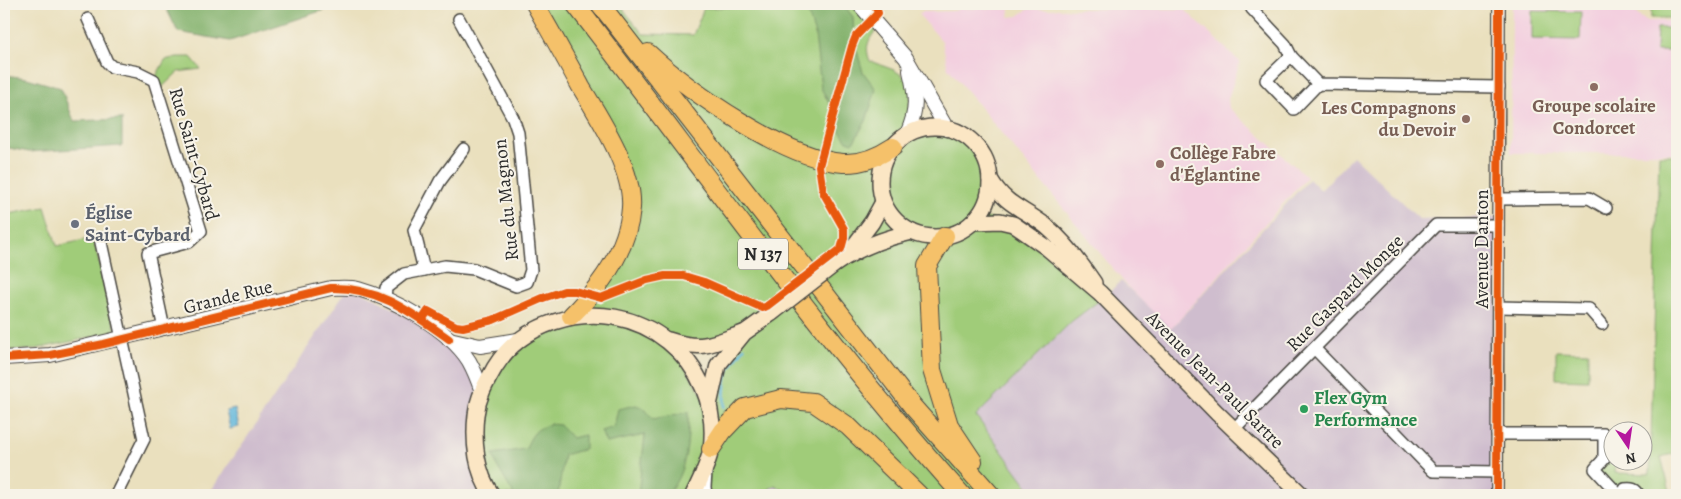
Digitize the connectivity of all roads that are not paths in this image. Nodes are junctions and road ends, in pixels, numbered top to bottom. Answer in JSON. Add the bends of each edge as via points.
{"nodes":[{"id":1,"x":535,"y":4,"type":"edge"},
{"id":2,"x":575,"y":4,"type":"edge"},
{"id":3,"x":859,"y":4,"type":"edge"},
{"id":4,"x":1250,"y":4,"type":"edge"},
{"id":5,"x":1499,"y":4,"type":"edge"},
{"id":6,"x":602,"y":6,"type":"edge"},
{"id":7,"x":88,"y":19,"type":"dead end"},
{"id":8,"x":459,"y":19,"type":"dead end"},
{"id":9,"x":1291,"y":56,"type":"junction"},
{"id":10,"x":906,"y":58,"type":"junction"},
{"id":11,"x":1318,"y":84,"type":"junction"},
{"id":12,"x":1499,"y":87,"type":"junction"},
{"id":13,"x":947,"y":129,"type":"junction"},
{"id":14,"x":907,"y":134,"type":"junction"},
{"id":15,"x":893,"y":147,"type":"junction"},
{"id":16,"x":464,"y":149,"type":"dead end"},
{"id":17,"x":990,"y":179,"type":"junction"},
{"id":18,"x":1498,"y":199,"type":"junction"},
{"id":19,"x":884,"y":202,"type":"junction"},
{"id":20,"x":1606,"y":208,"type":"dead end"},
{"id":21,"x":973,"y":222,"type":"junction"},
{"id":22,"x":1498,"y":225,"type":"junction"},
{"id":23,"x":912,"y":232,"type":"junction"},
{"id":24,"x":945,"y":236,"type":"junction"},
{"id":25,"x":100,"y":238,"type":"dead end"},
{"id":26,"x":848,"y":255,"type":"junction"},
{"id":27,"x":424,"y":270,"type":"junction"},
{"id":28,"x":1100,"y":293,"type":"junction"},
{"id":29,"x":385,"y":298,"type":"junction"},
{"id":30,"x":1498,"y":307,"type":"junction"},
{"id":31,"x":571,"y":316,"type":"junction"},
{"id":32,"x":1602,"y":324,"type":"dead end"},
{"id":33,"x":164,"y":329,"type":"junction"},
{"id":34,"x":744,"y":333,"type":"junction"},
{"id":35,"x":449,"y":339,"type":"junction"},
{"id":36,"x":122,"y":340,"type":"junction"},
{"id":37,"x":518,"y":340,"type":"junction"},
{"id":38,"x":667,"y":340,"type":"junction"},
{"id":39,"x":1315,"y":349,"type":"junction"},
{"id":40,"x":4,"y":358,"type":"edge"},
{"id":41,"x":481,"y":390,"type":"junction"},
{"id":42,"x":709,"y":405,"type":"junction"},
{"id":43,"x":1234,"y":429,"type":"junction"},
{"id":44,"x":1497,"y":434,"type":"junction"},
{"id":45,"x":709,"y":457,"type":"junction"},
{"id":46,"x":1497,"y":472,"type":"junction"},
{"id":47,"x":116,"y":495,"type":"edge"},
{"id":48,"x":492,"y":495,"type":"edge"},
{"id":49,"x":693,"y":495,"type":"edge"},
{"id":50,"x":706,"y":495,"type":"edge"},
{"id":51,"x":919,"y":495,"type":"edge"},
{"id":52,"x":962,"y":495,"type":"edge"},
{"id":53,"x":991,"y":495,"type":"edge"},
{"id":54,"x":996,"y":495,"type":"edge"},
{"id":55,"x":1302,"y":495,"type":"edge"},
{"id":56,"x":1497,"y":495,"type":"edge"},
{"id":57,"x":1621,"y":495,"type":"edge"},
{"id":58,"x":1638,"y":495,"type":"edge"}],
"edges":[{"from":1,"to":31,"type":"highway","via":[[614,144],[626,176],[631,208],[621,250],[602,280]]},
{"from":2,"to":52,"type":"highway","number":"N 137","via":[[773,266],[902,428]]},
{"from":3,"to":10,"type":"street"},
{"from":4,"to":9,"type":"street","via":[[1285,44]]},
{"from":5,"to":12,"type":"street","name":"Avenue Danton"},
{"from":6,"to":15,"type":"highway","via":[[642,48],[684,84],[773,139],[811,156],[853,163],[881,155]]},
{"from":6,"to":53,"type":"highway","number":"N 137","via":[[913,407]]},
{"from":7,"to":33,"type":"street","name":"Rue Saint-Cybard","via":[[107,62],[154,80],[201,231],[189,242],[148,253]]},
{"from":8,"to":27,"type":"street","name":"Rue du Magnon","via":[[518,133],[531,270],[526,282],[516,286],[474,269],[445,266]]},
{"from":9,"to":11,"type":"street"},
{"from":9,"to":11,"type":"street","via":[[1266,80],[1294,109]]},
{"from":10,"to":13,"type":"street"},
{"from":10,"to":14,"type":"street","via":[[916,100]]},
{"from":11,"to":12,"type":"street"},
{"from":12,"to":18,"type":"street","name":"Avenue Danton"},
{"from":13,"to":14,"type":"main road","via":[[923,128]]},
{"from":13,"to":17,"type":"main road","via":[[976,145],[988,166]]},
{"from":14,"to":15,"type":"main road"},
{"from":15,"to":19,"type":"main road","via":[[881,173],[880,188]]},
{"from":16,"to":27,"type":"street","via":[[440,181],[414,230]]},
{"from":17,"to":21,"type":"main road","via":[[984,208]]},
{"from":17,"to":28,"type":"main road","name":"Avenue Jean-Paul Sartre","via":[[1010,203],[1056,235],[1081,262]]},
{"from":18,"to":20,"type":"street","via":[[1589,198]]},
{"from":18,"to":22,"type":"street","name":"Avenue Danton"},
{"from":19,"to":23,"type":"main road","via":[[900,225]]},
{"from":19,"to":26,"type":"main road"},
{"from":21,"to":24,"type":"main road"},
{"from":21,"to":28,"type":"main road","name":"Avenue Jean-Paul Sartre","via":[[1013,224]]},
{"from":22,"to":30,"type":"street","name":"Avenue Danton"},
{"from":22,"to":39,"type":"street","name":"Rue Gaspard Monge","via":[[1436,225]]},
{"from":23,"to":24,"type":"main road","via":[[928,237]]},
{"from":23,"to":26,"type":"main road","via":[[883,239]]},
{"from":24,"to":54,"type":"highway","via":[[927,266],[932,370],[949,425]]},
{"from":25,"to":36,"type":"street"},
{"from":26,"to":34,"type":"main road","bridge":true},
{"from":27,"to":29,"type":"street","via":[[404,274],[386,288]]},
{"from":28,"to":43,"type":"main road","name":"Avenue Jean-Paul Sartre"},
{"from":29,"to":33,"type":"street","name":"Grande Rue","via":[[356,288],[332,288]]},
{"from":29,"to":35,"type":"street","name":"Grande Rue"},
{"from":30,"to":32,"type":"street","via":[[1589,309]]},
{"from":30,"to":44,"type":"street","name":"Avenue Danton"},
{"from":31,"to":37,"type":"main road","via":[[538,328]]},
{"from":31,"to":38,"type":"main road","via":[[603,314],[637,322]]},
{"from":33,"to":36,"type":"street","name":"Grande Rue"},
{"from":34,"to":38,"type":"main road","via":[[704,347]]},
{"from":34,"to":42,"type":"main road","via":[[718,365]]},
{"from":35,"to":37,"type":"street","name":"Grande Rue","via":[[480,346]]},
{"from":35,"to":41,"type":"street","name":"Grande Rue","via":[[468,360]]},
{"from":36,"to":40,"type":"street","name":"Grande Rue","via":[[50,355]]},
{"from":36,"to":47,"type":"street","via":[[144,439]]},
{"from":37,"to":41,"type":"main road","via":[[502,356]]},
{"from":38,"to":42,"type":"main road","via":[[692,367]]},
{"from":39,"to":43,"type":"street","name":"Rue Gaspard Monge"},
{"from":39,"to":46,"type":"street","via":[[1433,471]]},
{"from":41,"to":48,"type":"main road","via":[[474,430],[476,452],[486,487]]},
{"from":42,"to":45,"type":"main road","via":[[712,427]]},
{"from":43,"to":55,"type":"main road","name":"Avenue Jean-Paul Sartre"},
{"from":44,"to":46,"type":"street","name":"Avenue Danton"},
{"from":44,"to":57,"type":"street","via":[[1604,434],[1604,459],[1595,470]]},
{"from":45,"to":49,"type":"main road"},
{"from":45,"to":50,"type":"street"},
{"from":45,"to":51,"type":"highway","via":[[723,431],[745,408],[781,399],[813,402],[848,426]]},
{"from":46,"to":56,"type":"street","name":"Avenue Danton"},
{"from":57,"to":58,"type":"street","via":[[1630,488]]}]}
